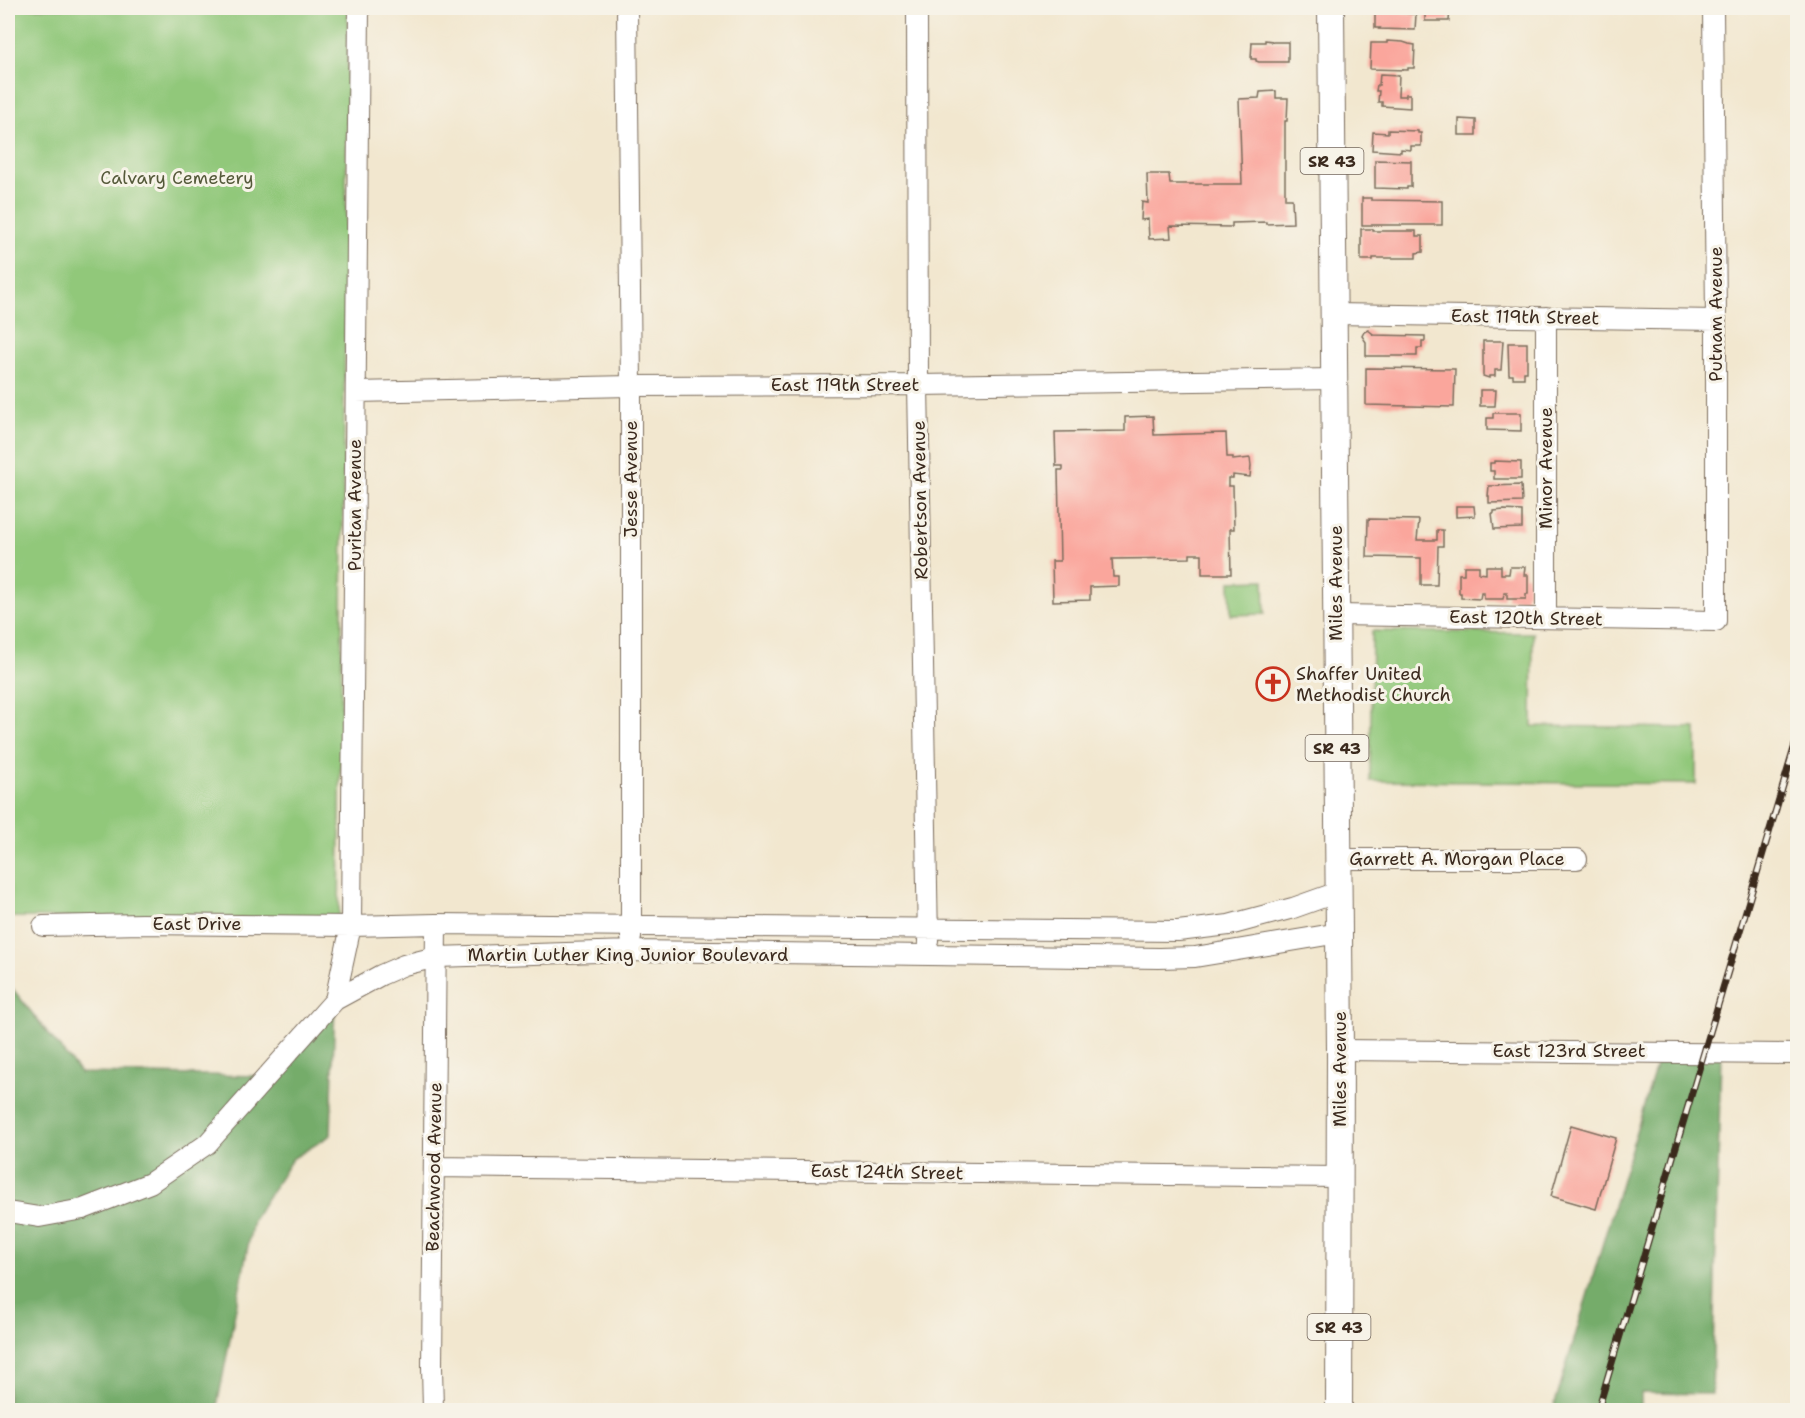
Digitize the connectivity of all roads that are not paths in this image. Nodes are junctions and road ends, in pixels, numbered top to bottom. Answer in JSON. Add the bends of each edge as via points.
{"nodes":[{"id":1,"x":359,"y":8,"type":"edge"},
{"id":2,"x":627,"y":8,"type":"edge"},
{"id":3,"x":917,"y":8,"type":"edge"},
{"id":4,"x":1331,"y":8,"type":"edge"},
{"id":5,"x":1713,"y":8,"type":"edge"},
{"id":6,"x":1334,"y":314,"type":"junction"},
{"id":7,"x":1546,"y":317,"type":"junction"},
{"id":8,"x":1716,"y":320,"type":"junction"},
{"id":9,"x":1335,"y":379,"type":"junction"},
{"id":10,"x":918,"y":385,"type":"junction"},
{"id":11,"x":631,"y":386,"type":"junction"},
{"id":12,"x":356,"y":392,"type":"junction"},
{"id":13,"x":1336,"y":615,"type":"junction"},
{"id":14,"x":1546,"y":618,"type":"junction"},
{"id":15,"x":1716,"y":621,"type":"joint"},
{"id":16,"x":1338,"y":859,"type":"junction"},
{"id":17,"x":1577,"y":859,"type":"dead end"},
{"id":18,"x":1338,"y":892,"type":"junction"},
{"id":19,"x":436,"y":924,"type":"junction"},
{"id":20,"x":43,"y":926,"type":"dead end"},
{"id":21,"x":351,"y":926,"type":"junction"},
{"id":22,"x":631,"y":927,"type":"junction"},
{"id":23,"x":928,"y":928,"type":"junction"},
{"id":24,"x":1339,"y":933,"type":"junction"},
{"id":25,"x":631,"y":951,"type":"junction"},
{"id":26,"x":928,"y":956,"type":"junction"},
{"id":27,"x":436,"y":957,"type":"junction"},
{"id":28,"x":335,"y":1000,"type":"junction"},
{"id":29,"x":1340,"y":1050,"type":"junction"},
{"id":30,"x":1797,"y":1054,"type":"edge"},
{"id":31,"x":434,"y":1167,"type":"junction"},
{"id":32,"x":1340,"y":1177,"type":"junction"},
{"id":33,"x":8,"y":1212,"type":"edge"},
{"id":34,"x":434,"y":1410,"type":"edge"},
{"id":35,"x":1339,"y":1410,"type":"edge"}],
"edges":[{"from":1,"to":12,"type":"street","name":"Puritan Avenue"},
{"from":2,"to":11,"type":"street","name":"Jesse Avenue"},
{"from":3,"to":10,"type":"street","name":"Robertson Avenue"},
{"from":4,"to":6,"type":"main road","name":"Miles Avenue","number":"SR 43"},
{"from":5,"to":8,"type":"street","name":"Putnam Avenue"},
{"from":6,"to":7,"type":"street","name":"East 119th Street"},
{"from":6,"to":9,"type":"main road","name":"Miles Avenue","number":"SR 43"},
{"from":7,"to":8,"type":"street","name":"East 119th Street"},
{"from":7,"to":14,"type":"street","name":"Minor Avenue"},
{"from":8,"to":15,"type":"street","name":"Putnam Avenue"},
{"from":9,"to":10,"type":"street","name":"East 119th Street"},
{"from":9,"to":13,"type":"main road","name":"Miles Avenue","number":"SR 43"},
{"from":10,"to":11,"type":"street","name":"East 119th Street"},
{"from":10,"to":23,"type":"street","name":"Robertson Avenue"},
{"from":11,"to":12,"type":"street","name":"East 119th Street"},
{"from":11,"to":22,"type":"street","name":"Jesse Avenue"},
{"from":12,"to":21,"type":"street","name":"Puritan Avenue"},
{"from":13,"to":14,"type":"street","name":"East 120th Street"},
{"from":13,"to":16,"type":"main road","name":"Miles Avenue","number":"SR 43"},
{"from":14,"to":15,"type":"street","name":"East 120th Street"},
{"from":16,"to":17,"type":"street","name":"Garrett A. Morgan Place"},
{"from":16,"to":18,"type":"main road","name":"Miles Avenue","number":"SR 43"},
{"from":18,"to":23,"type":"street","name":"Martin Luther King Junior Boulevard","via":[[1229,925],[1178,931]]},
{"from":18,"to":24,"type":"main road","name":"Miles Avenue","number":"SR 43"},
{"from":19,"to":21,"type":"street","name":"Martin Luther King Junior Boulevard"},
{"from":19,"to":22,"type":"street","name":"Martin Luther King Junior Boulevard"},
{"from":19,"to":27,"type":"street","name":"Beachwood Avenue"},
{"from":20,"to":21,"type":"street","name":"East Drive"},
{"from":21,"to":28,"type":"street","name":"Puritan Avenue"},
{"from":22,"to":23,"type":"street","name":"Martin Luther King Junior Boulevard"},
{"from":22,"to":25,"type":"street","name":"Jesse Avenue"},
{"from":23,"to":26,"type":"street","name":"Robertson Avenue"},
{"from":24,"to":26,"type":"street","name":"Martin Luther King Junior Boulevard","via":[[1195,957]]},
{"from":24,"to":29,"type":"main road","name":"Miles Avenue","number":"SR 43"},
{"from":25,"to":26,"type":"street","name":"Martin Luther King Junior Boulevard"},
{"from":25,"to":27,"type":"street","name":"Martin Luther King Junior Boulevard"},
{"from":27,"to":28,"type":"street","name":"Martin Luther King Junior Boulevard","via":[[404,965]]},
{"from":27,"to":31,"type":"street","name":"Beachwood Avenue"},
{"from":28,"to":33,"type":"street","name":"Martin Luther King Junior Boulevard","via":[[207,1144],[150,1183],[83,1209],[39,1217]]},
{"from":29,"to":30,"type":"street","name":"East 123rd Street"},
{"from":29,"to":32,"type":"main road","name":"Miles Avenue","number":"SR 43"},
{"from":31,"to":32,"type":"street","name":"East 124th Street"},
{"from":31,"to":34,"type":"street","name":"Beachwood Avenue"},
{"from":32,"to":35,"type":"main road","name":"Miles Avenue","number":"SR 43"}]}
